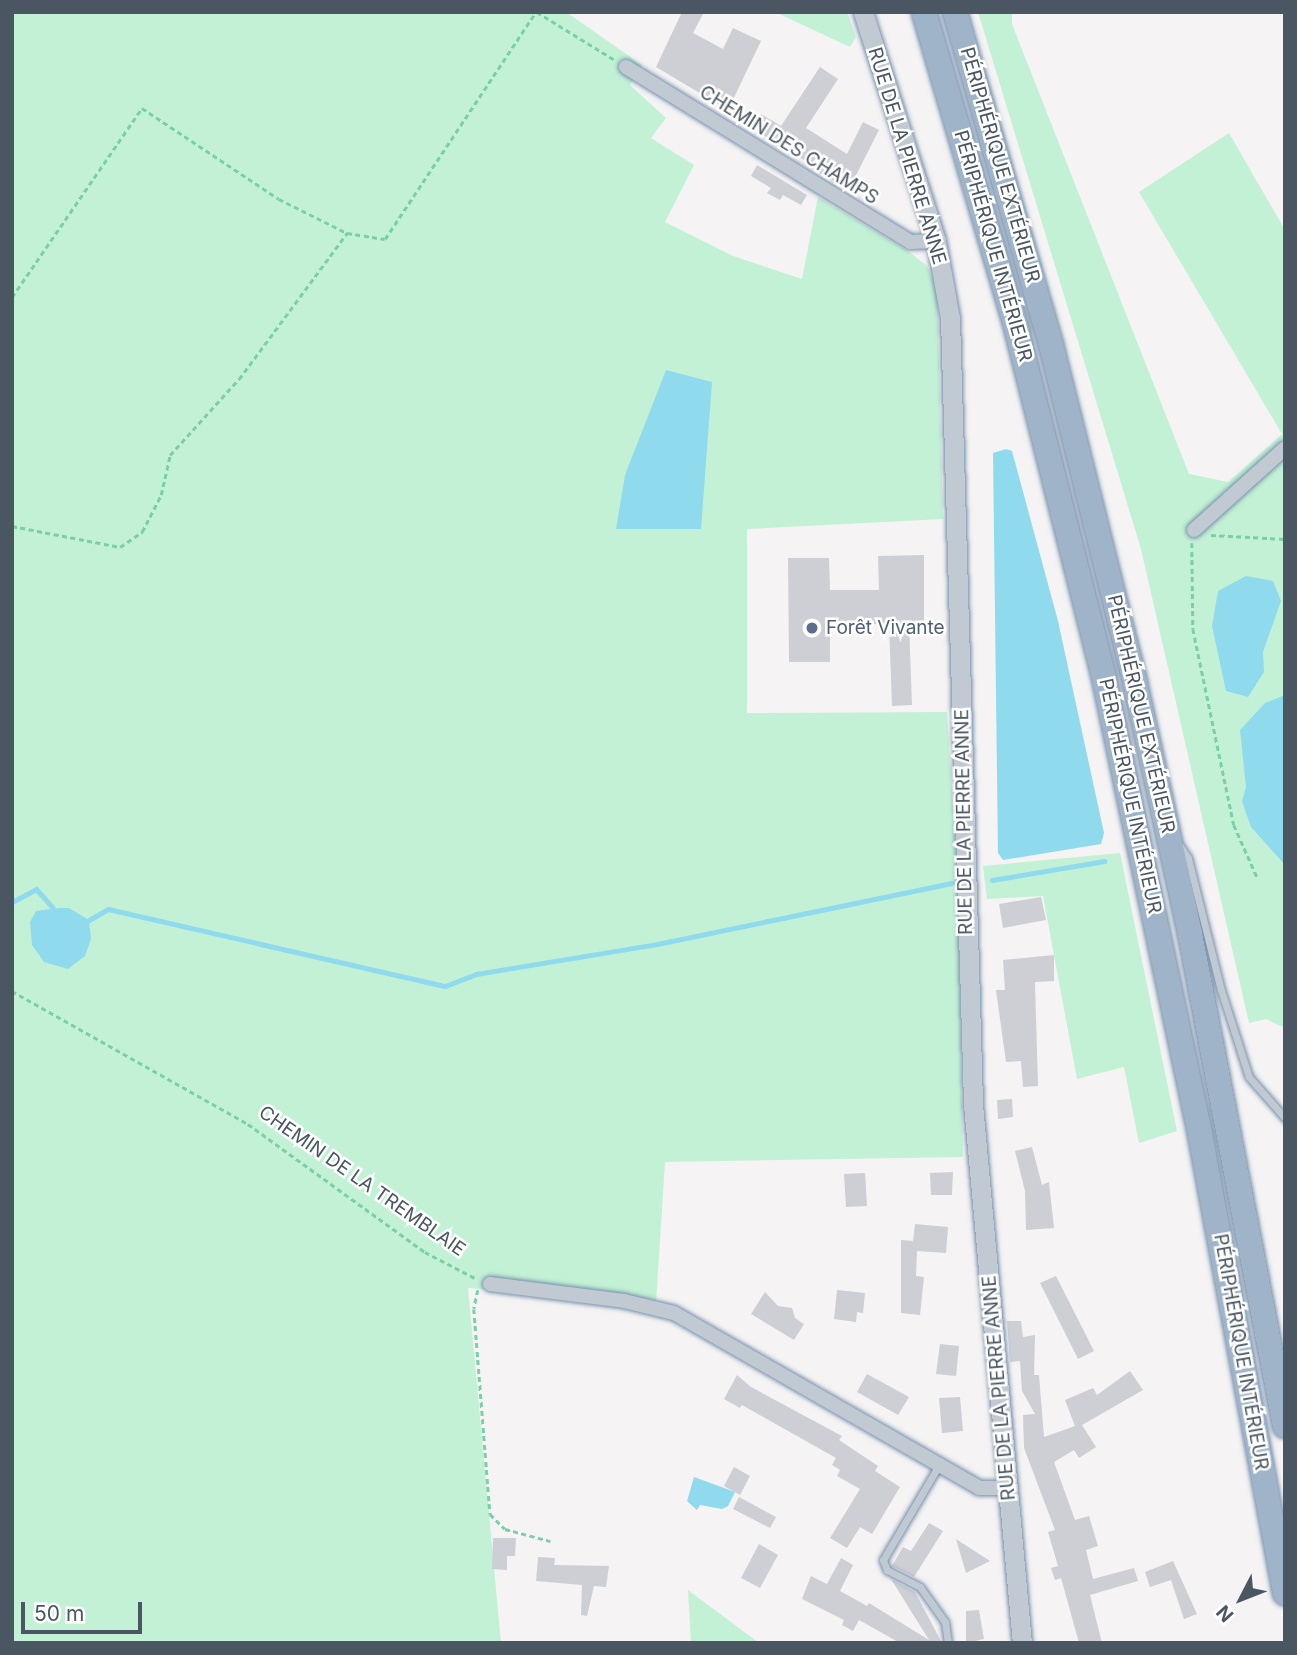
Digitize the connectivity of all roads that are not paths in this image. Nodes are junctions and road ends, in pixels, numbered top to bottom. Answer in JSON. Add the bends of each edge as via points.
{"nodes":[{"id":1,"x":863,"y":12,"type":"edge"},
{"id":2,"x":924,"y":12,"type":"edge"},
{"id":3,"x":954,"y":12,"type":"edge"},
{"id":4,"x":626,"y":68,"type":"road end"},
{"id":5,"x":936,"y":240,"type":"junction"},
{"id":6,"x":1285,"y":448,"type":"edge"},
{"id":7,"x":1194,"y":530,"type":"road end"},
{"id":8,"x":1168,"y":830,"type":"junction"},
{"id":9,"x":1285,"y":1118,"type":"edge"},
{"id":10,"x":490,"y":1284,"type":"road end"},
{"id":11,"x":1285,"y":1426,"type":"edge"},
{"id":12,"x":939,"y":1465,"type":"junction"},
{"id":13,"x":1008,"y":1488,"type":"junction"},
{"id":14,"x":1285,"y":1593,"type":"edge"},
{"id":15,"x":948,"y":1643,"type":"edge"},
{"id":16,"x":1022,"y":1643,"type":"edge"}],
"edges":[{"from":1,"to":5,"type":"street","name":"RUE DE LA PIERRE ANNE"},
{"from":2,"to":14,"type":"highway","name":"PÉRIPHÉRIQUE INTÉRIEUR","via":[[1017,331],[1104,678],[1200,1134]]},
{"from":3,"to":8,"type":"highway","name":"PÉRIPHÉRIQUE EXTÉRIEUR","via":[[1082,459]]},
{"from":4,"to":5,"type":"street","name":"CHEMIN DES CHAMPS","via":[[910,242]]},
{"from":5,"to":13,"type":"street","name":"RUE DE LA PIERRE ANNE","via":[[954,379],[973,1104]]},
{"from":6,"to":7,"type":"street"},
{"from":8,"to":9,"type":"lane","via":[[1188,858],[1221,990],[1249,1077]]},
{"from":8,"to":11,"type":"highway","name":"PÉRIPHÉRIQUE EXTÉRIEUR"},
{"from":10,"to":12,"type":"street","via":[[624,1301],[674,1313]]},
{"from":12,"to":13,"type":"street","via":[[979,1488]]},
{"from":12,"to":15,"type":"lane","via":[[883,1560],[887,1570],[920,1587],[945,1622]]},
{"from":13,"to":16,"type":"street","name":"RUE DE LA PIERRE ANNE"}]}
